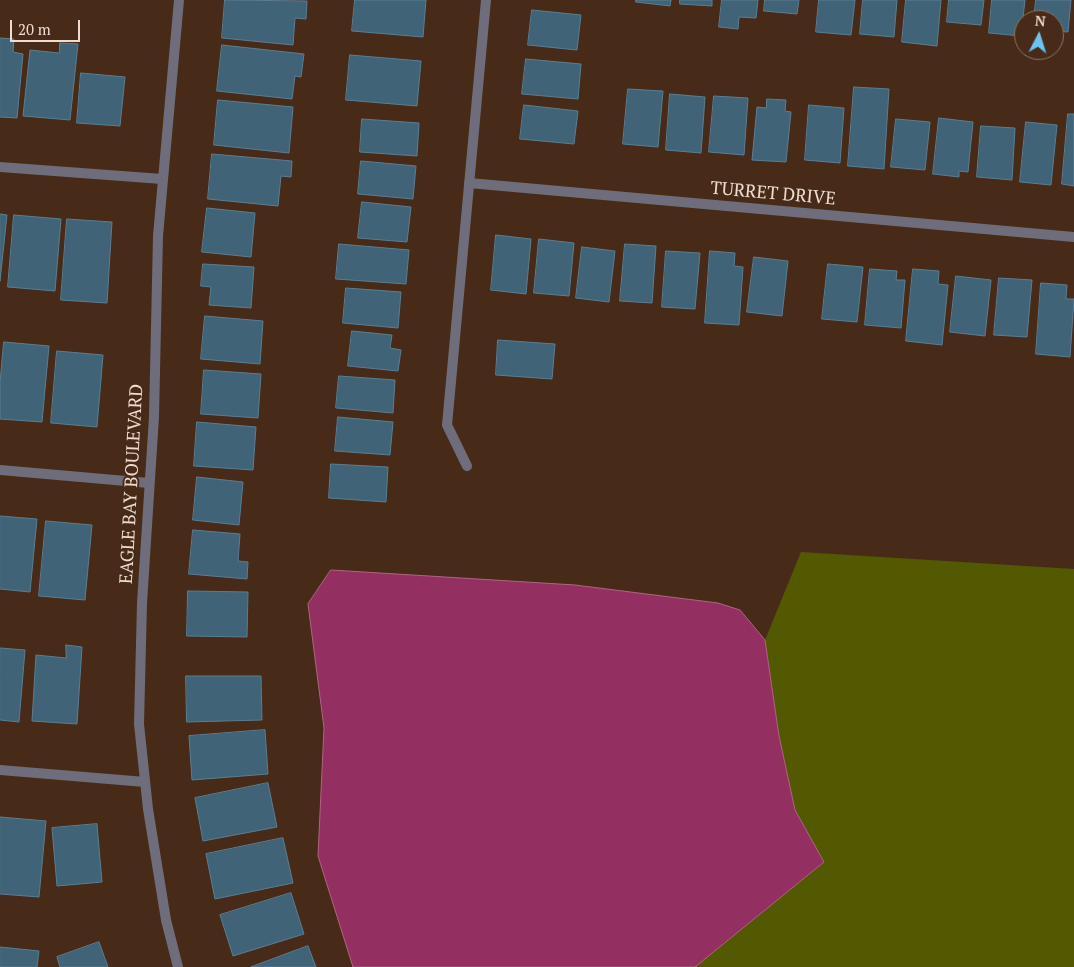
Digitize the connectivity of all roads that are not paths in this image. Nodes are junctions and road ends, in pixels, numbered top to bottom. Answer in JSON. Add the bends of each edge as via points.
{"nodes":[{"id":1,"x":179,"y":0,"type":"edge"},
{"id":2,"x":486,"y":0,"type":"edge"},
{"id":3,"x":0,"y":167,"type":"edge"},
{"id":4,"x":162,"y":179,"type":"junction"},
{"id":5,"x":469,"y":184,"type":"junction"},
{"id":6,"x":1074,"y":237,"type":"edge"},
{"id":7,"x":467,"y":466,"type":"dead end"},
{"id":8,"x":0,"y":470,"type":"edge"},
{"id":9,"x":150,"y":483,"type":"junction"},
{"id":10,"x":0,"y":770,"type":"edge"},
{"id":11,"x":145,"y":782,"type":"junction"},
{"id":12,"x":178,"y":967,"type":"edge"}],
"edges":[{"from":1,"to":4,"type":"street","name":"EAGLE BAY BOULEVARD"},
{"from":2,"to":5,"type":"street"},
{"from":3,"to":4,"type":"street"},
{"from":4,"to":9,"type":"street","name":"EAGLE BAY BOULEVARD"},
{"from":5,"to":6,"type":"street","name":"TURRET DRIVE"},
{"from":5,"to":7,"type":"street","via":[[447,425]]},
{"from":8,"to":9,"type":"street"},
{"from":9,"to":11,"type":"street","name":"EAGLE BAY BOULEVARD","via":[[139,715]]},
{"from":10,"to":11,"type":"street"},
{"from":11,"to":12,"type":"street","name":"EAGLE BAY BOULEVARD","via":[[166,920]]}]}
